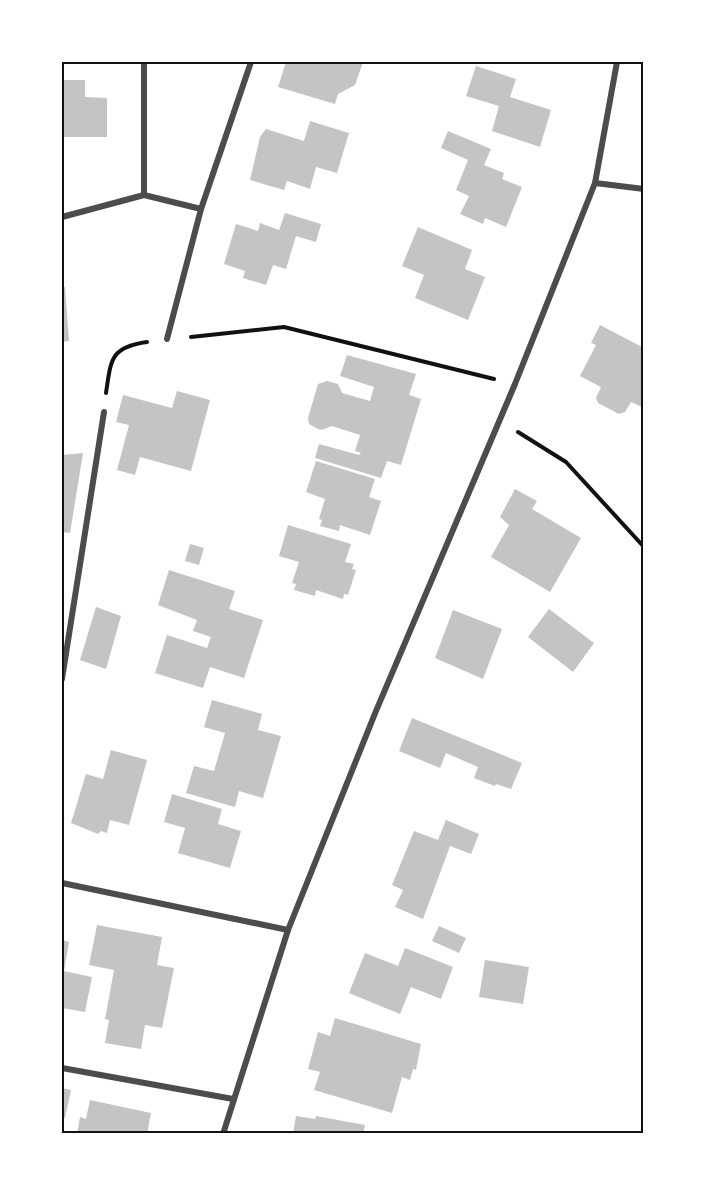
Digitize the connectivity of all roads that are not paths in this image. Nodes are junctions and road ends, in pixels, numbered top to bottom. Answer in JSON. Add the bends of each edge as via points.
{"nodes":[{"id":1,"x":144,"y":62,"type":"edge"},
{"id":2,"x":251,"y":62,"type":"edge"},
{"id":3,"x":617,"y":62,"type":"edge"},
{"id":4,"x":595,"y":183,"type":"junction"},
{"id":5,"x":644,"y":189,"type":"edge"},
{"id":6,"x":144,"y":195,"type":"junction"},
{"id":7,"x":201,"y":209,"type":"junction"},
{"id":8,"x":62,"y":217,"type":"edge"},
{"id":9,"x":167,"y":339,"type":"road end"},
{"id":10,"x":104,"y":412,"type":"road end"},
{"id":11,"x":62,"y":679,"type":"edge"},
{"id":12,"x":62,"y":882,"type":"edge"},
{"id":13,"x":288,"y":930,"type":"junction"},
{"id":14,"x":62,"y":1068,"type":"edge"},
{"id":15,"x":233,"y":1099,"type":"junction"},
{"id":16,"x":223,"y":1134,"type":"edge"}],
"edges":[{"from":1,"to":6,"type":"street"},
{"from":2,"to":7,"type":"street"},
{"from":3,"to":4,"type":"street"},
{"from":4,"to":5,"type":"street"},
{"from":4,"to":13,"type":"street"},
{"from":6,"to":7,"type":"street"},
{"from":6,"to":8,"type":"street"},
{"from":7,"to":9,"type":"street"},
{"from":10,"to":11,"type":"street"},
{"from":12,"to":13,"type":"street"},
{"from":13,"to":15,"type":"street"},
{"from":14,"to":15,"type":"street"},
{"from":15,"to":16,"type":"street"}]}
